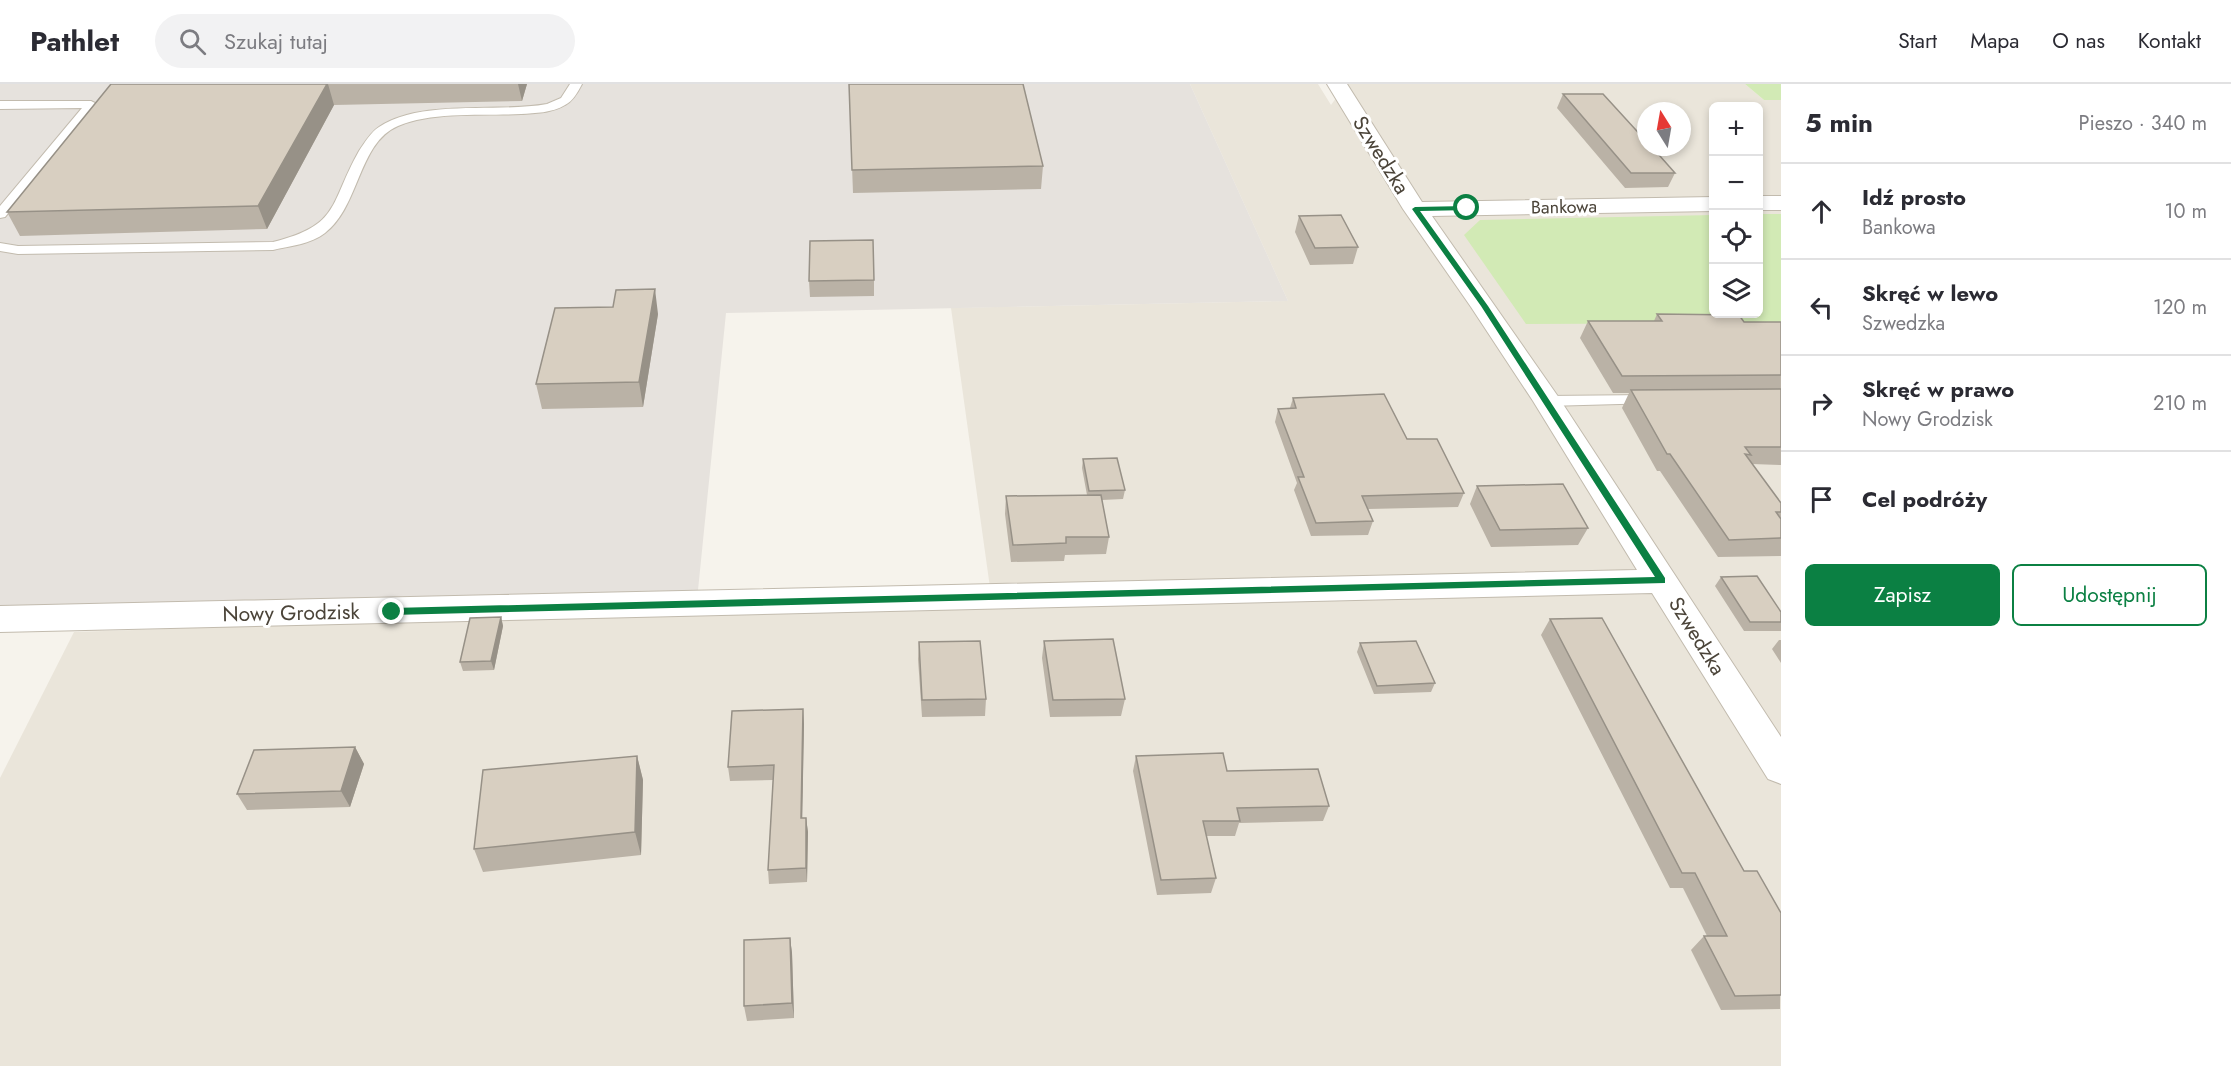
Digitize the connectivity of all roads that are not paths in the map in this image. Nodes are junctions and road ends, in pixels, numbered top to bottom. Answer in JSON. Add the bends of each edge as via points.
{"nodes":[{"id":1,"x":576,"y":84,"type":"edge"},
{"id":2,"x":1337,"y":84,"type":"edge"},
{"id":3,"x":0,"y":105,"type":"edge"},
{"id":4,"x":1781,"y":203,"type":"edge"},
{"id":5,"x":1709,"y":204,"type":"edge"},
{"id":6,"x":1763,"y":204,"type":"edge"},
{"id":7,"x":1415,"y":209,"type":"junction"},
{"id":8,"x":0,"y":214,"type":"edge"},
{"id":9,"x":0,"y":247,"type":"edge"},
{"id":10,"x":1547,"y":400,"type":"junction"},
{"id":11,"x":1667,"y":400,"type":"edge"},
{"id":12,"x":1662,"y":581,"type":"junction"},
{"id":13,"x":0,"y":619,"type":"edge"},
{"id":14,"x":1776,"y":752,"type":"edge"}],
"edges":[{"from":1,"to":9,"type":"lane","via":[[560,104],[536,110],[426,117],[394,123],[376,133],[334,216],[321,229],[303,238],[273,246],[18,250]]},
{"from":2,"to":7,"type":"street","name":"Szwedzka"},
{"from":3,"to":8,"type":"lane","via":[[96,104]]},
{"from":4,"to":6,"type":"street"},
{"from":5,"to":7,"type":"street","name":"Bankowa"},
{"from":7,"to":10,"type":"street","name":"Szwedzka"},
{"from":10,"to":11,"type":"lane"},
{"from":10,"to":12,"type":"street","name":"Szwedzka"},
{"from":12,"to":13,"type":"street","name":"Nowy Grodzisk"},
{"from":12,"to":14,"type":"street","name":"Szwedzka"}]}
